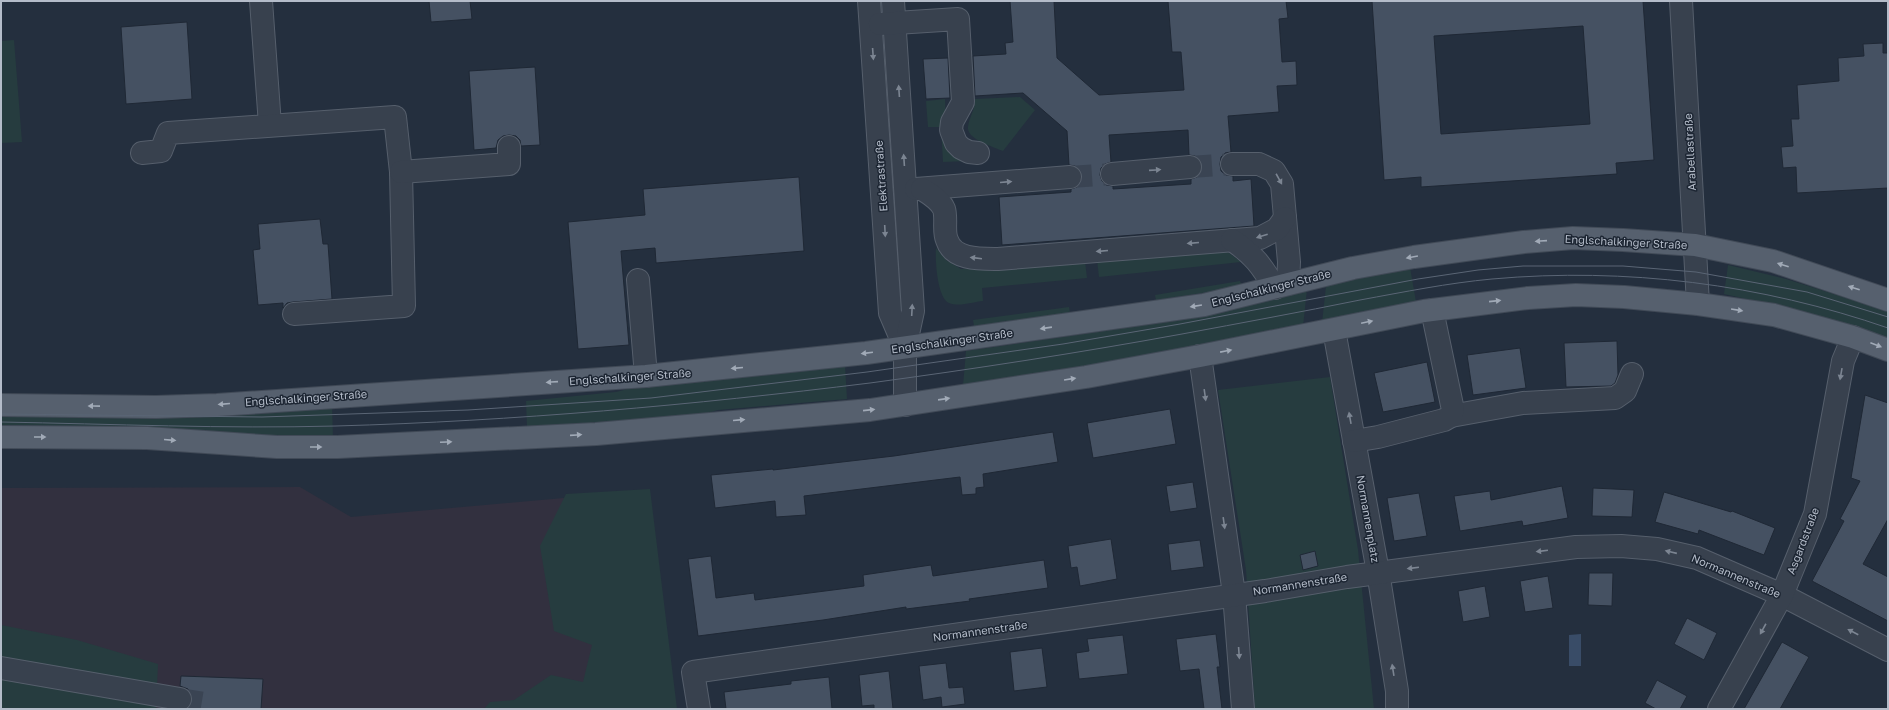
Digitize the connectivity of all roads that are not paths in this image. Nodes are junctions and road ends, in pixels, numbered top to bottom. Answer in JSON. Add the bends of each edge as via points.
{"nodes":[{"id":1,"x":261,"y":1,"type":"edge"},
{"id":2,"x":869,"y":1,"type":"edge"},
{"id":3,"x":893,"y":1,"type":"edge"},
{"id":4,"x":1681,"y":1,"type":"edge"},
{"id":5,"x":895,"y":23,"type":"junction"},
{"id":6,"x":870,"y":25,"type":"junction"},
{"id":7,"x":270,"y":125,"type":"junction"},
{"id":8,"x":509,"y":147,"type":"dead end"},
{"id":9,"x":142,"y":153,"type":"dead end"},
{"id":10,"x":978,"y":153,"type":"dead end"},
{"id":11,"x":1232,"y":164,"type":"tunnel mouth"},
{"id":12,"x":1190,"y":167,"type":"tunnel mouth"},
{"id":13,"x":401,"y":172,"type":"junction"},
{"id":14,"x":1112,"y":174,"type":"tunnel mouth"},
{"id":15,"x":1070,"y":177,"type":"tunnel mouth"},
{"id":16,"x":968,"y":185,"type":"junction"},
{"id":17,"x":914,"y":189,"type":"junction"},
{"id":18,"x":883,"y":192,"type":"junction"},
{"id":19,"x":944,"y":209,"type":"junction"},
{"id":20,"x":1285,"y":218,"type":"junction"},
{"id":21,"x":1232,"y":240,"type":"junction"},
{"id":22,"x":1695,"y":245,"type":"junction"},
{"id":23,"x":638,"y":280,"type":"dead end"},
{"id":24,"x":1281,"y":286,"type":"junction"},
{"id":25,"x":1888,"y":300,"type":"edge"},
{"id":26,"x":1698,"y":304,"type":"junction"},
{"id":27,"x":1432,"y":310,"type":"junction"},
{"id":28,"x":294,"y":314,"type":"dead end"},
{"id":29,"x":1334,"y":330,"type":"junction"},
{"id":30,"x":1853,"y":337,"type":"junction"},
{"id":31,"x":905,"y":348,"type":"junction"},
{"id":32,"x":1888,"y":350,"type":"edge"},
{"id":33,"x":1200,"y":356,"type":"junction"},
{"id":34,"x":1632,"y":374,"type":"dead end"},
{"id":35,"x":646,"y":376,"type":"junction"},
{"id":36,"x":905,"y":404,"type":"junction"},
{"id":37,"x":1,"y":405,"type":"edge"},
{"id":38,"x":1451,"y":416,"type":"junction"},
{"id":39,"x":1,"y":437,"type":"edge"},
{"id":40,"x":1354,"y":441,"type":"junction"},
{"id":41,"x":1378,"y":572,"type":"junction"},
{"id":42,"x":1234,"y":594,"type":"junction"},
{"id":43,"x":1782,"y":595,"type":"junction"},
{"id":44,"x":1888,"y":650,"type":"edge"},
{"id":45,"x":1,"y":668,"type":"edge"},
{"id":46,"x":180,"y":699,"type":"tunnel mouth"},
{"id":47,"x":698,"y":709,"type":"edge"},
{"id":48,"x":1243,"y":709,"type":"edge"},
{"id":49,"x":1397,"y":709,"type":"edge"},
{"id":50,"x":1719,"y":709,"type":"edge"}],
"edges":[{"from":1,"to":7,"type":"street"},
{"from":2,"to":6,"type":"street","name":"Elektrastraße"},
{"from":3,"to":5,"type":"street","name":"Elektrastraße"},
{"from":4,"to":22,"type":"street","name":"Arabellastraße"},
{"from":5,"to":6,"type":"street"},
{"from":5,"to":10,"type":"street","via":[[958,19],[963,102],[952,122],[951,130],[961,148]]},
{"from":17,"to":5,"type":"street","name":"Elektrastraße","one_way":true},
{"from":6,"to":18,"type":"street","name":"Elektrastraße","one_way":true},
{"from":7,"to":9,"type":"street","via":[[168,133],[161,151]]},
{"from":7,"to":13,"type":"street","via":[[395,117]]},
{"from":8,"to":13,"type":"street","via":[[509,164]]},
{"from":11,"to":20,"type":"street","one_way":true,"via":[[1259,164],[1274,172],[1282,184]]},
{"from":14,"to":12,"type":"street","one_way":true},
{"from":13,"to":28,"type":"street","via":[[404,306]]},
{"from":16,"to":15,"type":"street","one_way":true},
{"from":16,"to":17,"type":"street"},
{"from":16,"to":19,"type":"street","via":[[950,199]]},
{"from":17,"to":18,"type":"street"},
{"from":17,"to":19,"type":"street","via":[[936,198]]},
{"from":31,"to":17,"type":"street","name":"Elektrastraße","one_way":true,"via":[[913,311]]},
{"from":18,"to":31,"type":"street","name":"Elektrastraße","one_way":true,"via":[[890,313]]},
{"from":21,"to":19,"type":"street","one_way":true,"via":[[975,259],[957,254],[947,241]]},
{"from":20,"to":21,"type":"street","one_way":true,"via":[[1277,229],[1260,238]]},
{"from":20,"to":24,"type":"street","via":[[1289,262]]},
{"from":21,"to":24,"type":"street","via":[[1250,252]]},
{"from":22,"to":24,"type":"main road","name":"Englschalkinger Straße","one_way":true,"via":[[1573,238],[1524,242],[1353,268]]},
{"from":25,"to":22,"type":"main road","name":"Englschalkinger Straße","one_way":true,"via":[[1774,261]]},
{"from":22,"to":26,"type":"street","name":"Arabellastraße"},
{"from":23,"to":35,"type":"street"},
{"from":24,"to":31,"type":"main road","name":"Englschalkinger Straße","one_way":true,"via":[[1204,305]]},
{"from":27,"to":26,"type":"main road","one_way":true,"via":[[1576,295]]},
{"from":26,"to":30,"type":"main road","one_way":true,"via":[[1774,315]]},
{"from":29,"to":27,"type":"main road","one_way":true},
{"from":27,"to":38,"type":"street","via":[[1453,410]]},
{"from":33,"to":29,"type":"main road","one_way":true},
{"from":40,"to":29,"type":"street","name":"Normannenplatz","one_way":true},
{"from":30,"to":32,"type":"main road","one_way":true},
{"from":30,"to":43,"type":"street","name":"Asgardstraße","one_way":true,"via":[[1843,361],[1815,514]]},
{"from":31,"to":35,"type":"main road","name":"Englschalkinger Straße","one_way":true},
{"from":31,"to":36,"type":"street","name":"Elektrastraße"},
{"from":36,"to":33,"type":"main road","one_way":true,"via":[[1032,386]]},
{"from":33,"to":42,"type":"street","one_way":true},
{"from":34,"to":38,"type":"street","via":[[1625,391],[1614,398],[1523,403]]},
{"from":35,"to":37,"type":"main road","name":"Englschalkinger Straße","one_way":true,"via":[[217,405]]},
{"from":39,"to":36,"type":"main road","one_way":true,"via":[[147,438],[277,447],[338,447],[596,434],[870,410]]},
{"from":38,"to":40,"type":"street","via":[[1444,420]]},
{"from":40,"to":41,"type":"street","name":"Normannenplatz"},
{"from":41,"to":42,"type":"street","name":"Normannenstraße"},
{"from":43,"to":41,"type":"street","name":"Normannenstraße","one_way":true,"via":[[1697,558],[1657,549],[1621,546],[1576,547]]},
{"from":49,"to":41,"type":"street","name":"Normannenplatz","one_way":true},
{"from":42,"to":47,"type":"street","name":"Normannenstraße","via":[[693,672]]},
{"from":42,"to":48,"type":"street","one_way":true},
{"from":44,"to":43,"type":"street","name":"Normannenstraße","one_way":true},
{"from":43,"to":50,"type":"street","name":"Asgardstraße","one_way":true},
{"from":45,"to":46,"type":"street"}]}
